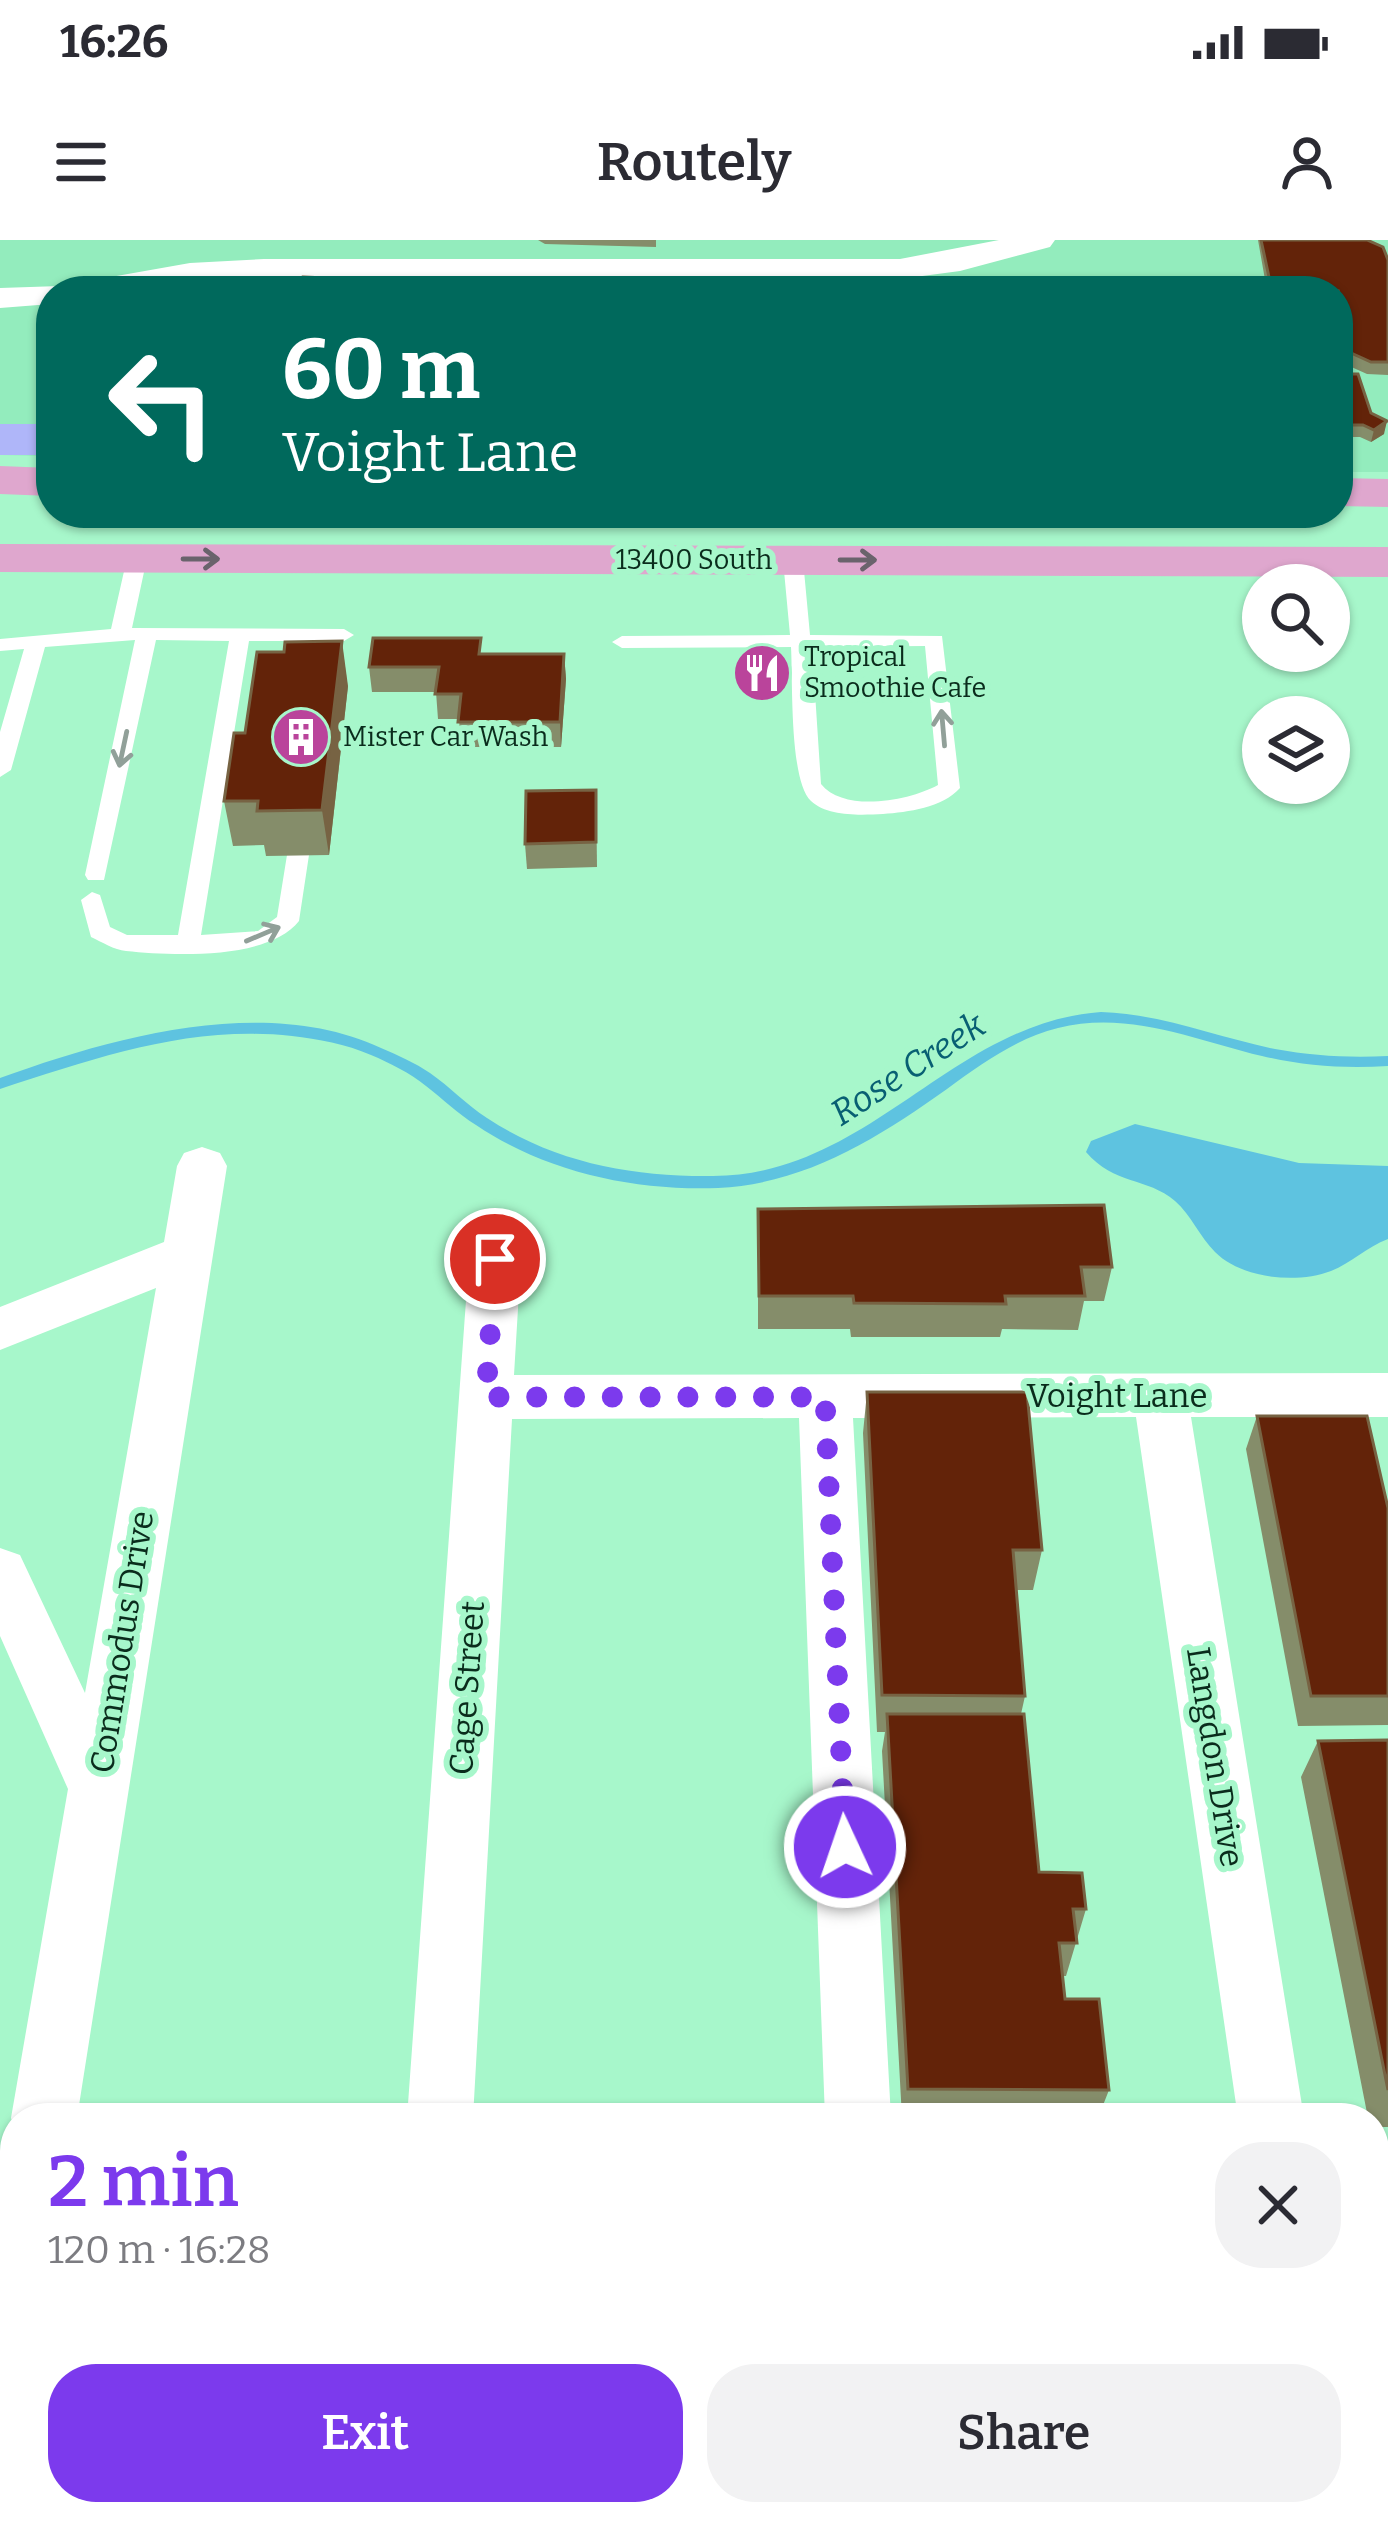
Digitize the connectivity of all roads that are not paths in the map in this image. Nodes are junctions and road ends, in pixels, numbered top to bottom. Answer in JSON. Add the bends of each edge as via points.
{"nodes":[{"id":1,"x":1038,"y":240,"type":"edge"},
{"id":2,"x":487,"y":273,"type":"edge"},
{"id":3,"x":176,"y":276,"type":"edge"},
{"id":4,"x":36,"y":296,"type":"edge"},
{"id":5,"x":0,"y":298,"type":"edge"},
{"id":6,"x":0,"y":481,"type":"edge"},
{"id":7,"x":36,"y":482,"type":"edge"},
{"id":8,"x":1353,"y":493,"type":"edge"},
{"id":9,"x":1388,"y":493,"type":"edge"},
{"id":10,"x":0,"y":558,"type":"edge"},
{"id":11,"x":137,"y":559,"type":"junction"},
{"id":12,"x":793,"y":560,"type":"junction"},
{"id":13,"x":1388,"y":562,"type":"edge"},
{"id":14,"x":120,"y":634,"type":"junction"},
{"id":15,"x":147,"y":634,"type":"junction"},
{"id":16,"x":240,"y":635,"type":"junction"},
{"id":17,"x":283,"y":635,"type":"junction"},
{"id":18,"x":344,"y":635,"type":"dead end"},
{"id":19,"x":800,"y":640,"type":"junction"},
{"id":20,"x":622,"y":642,"type":"dead end"},
{"id":21,"x":0,"y":645,"type":"edge"},
{"id":22,"x":35,"y":646,"type":"junction"},
{"id":23,"x":318,"y":659,"type":"edge"},
{"id":24,"x":0,"y":770,"type":"edge"},
{"id":25,"x":298,"y":856,"type":"edge"},
{"id":26,"x":188,"y":943,"type":"junction"},
{"id":27,"x":202,"y":1166,"type":"dead end"},
{"id":28,"x":185,"y":1255,"type":"junction"},
{"id":29,"x":495,"y":1259,"type":"dead end"},
{"id":30,"x":0,"y":1329,"type":"edge"},
{"id":31,"x":1388,"y":1395,"type":"edge"},
{"id":32,"x":1160,"y":1396,"type":"junction"},
{"id":33,"x":486,"y":1397,"type":"junction"},
{"id":34,"x":825,"y":1397,"type":"junction"},
{"id":35,"x":0,"y":1572,"type":"edge"},
{"id":36,"x":98,"y":1788,"type":"junction"},
{"id":37,"x":46,"y":2103,"type":"edge"},
{"id":38,"x":441,"y":2103,"type":"edge"},
{"id":39,"x":857,"y":2103,"type":"edge"},
{"id":40,"x":1269,"y":2103,"type":"edge"}],
"edges":[{"from":1,"to":2,"type":"street","via":[[900,268]]},
{"from":2,"to":3,"type":"street"},
{"from":4,"to":5,"type":"street"},
{"from":6,"to":7,"type":"main road"},
{"from":8,"to":9,"type":"main road"},
{"from":10,"to":11,"type":"main road","name":"13400 South"},
{"from":11,"to":12,"type":"main road","name":"13400 South","one_way":true},
{"from":11,"to":14,"type":"lane"},
{"from":12,"to":13,"type":"main road","name":"13400 South","one_way":true},
{"from":12,"to":19,"type":"lane"},
{"from":14,"to":15,"type":"lane"},
{"from":14,"to":22,"type":"lane"},
{"from":15,"to":16,"type":"lane"},
{"from":15,"to":26,"type":"lane","one_way":true,"via":[[94,887],[99,931],[124,943]]},
{"from":16,"to":17,"type":"lane"},
{"from":16,"to":26,"type":"lane"},
{"from":17,"to":18,"type":"lane"},
{"from":17,"to":23,"type":"lane"},
{"from":19,"to":19,"type":"lane","one_way":true,"via":[[810,785],[823,800],[926,803],[949,788],[935,640]]},
{"from":19,"to":20,"type":"lane"},
{"from":21,"to":22,"type":"lane"},
{"from":22,"to":24,"type":"lane"},
{"from":26,"to":25,"type":"lane","one_way":true,"via":[[264,938],[288,921]]},
{"from":27,"to":28,"type":"street","name":"Commodus Drive"},
{"from":28,"to":30,"type":"street"},
{"from":28,"to":36,"type":"street","name":"Commodus Drive"},
{"from":29,"to":33,"type":"street","name":"Cage Street"},
{"from":31,"to":32,"type":"street","name":"Voight Lane"},
{"from":32,"to":34,"type":"street","name":"Voight Lane"},
{"from":32,"to":40,"type":"street","name":"Langdon Drive"},
{"from":33,"to":34,"type":"street","name":"Voight Lane"},
{"from":33,"to":38,"type":"street","name":"Cage Street"},
{"from":34,"to":39,"type":"street"},
{"from":35,"to":36,"type":"street"},
{"from":36,"to":37,"type":"street","name":"Commodus Drive"}]}
